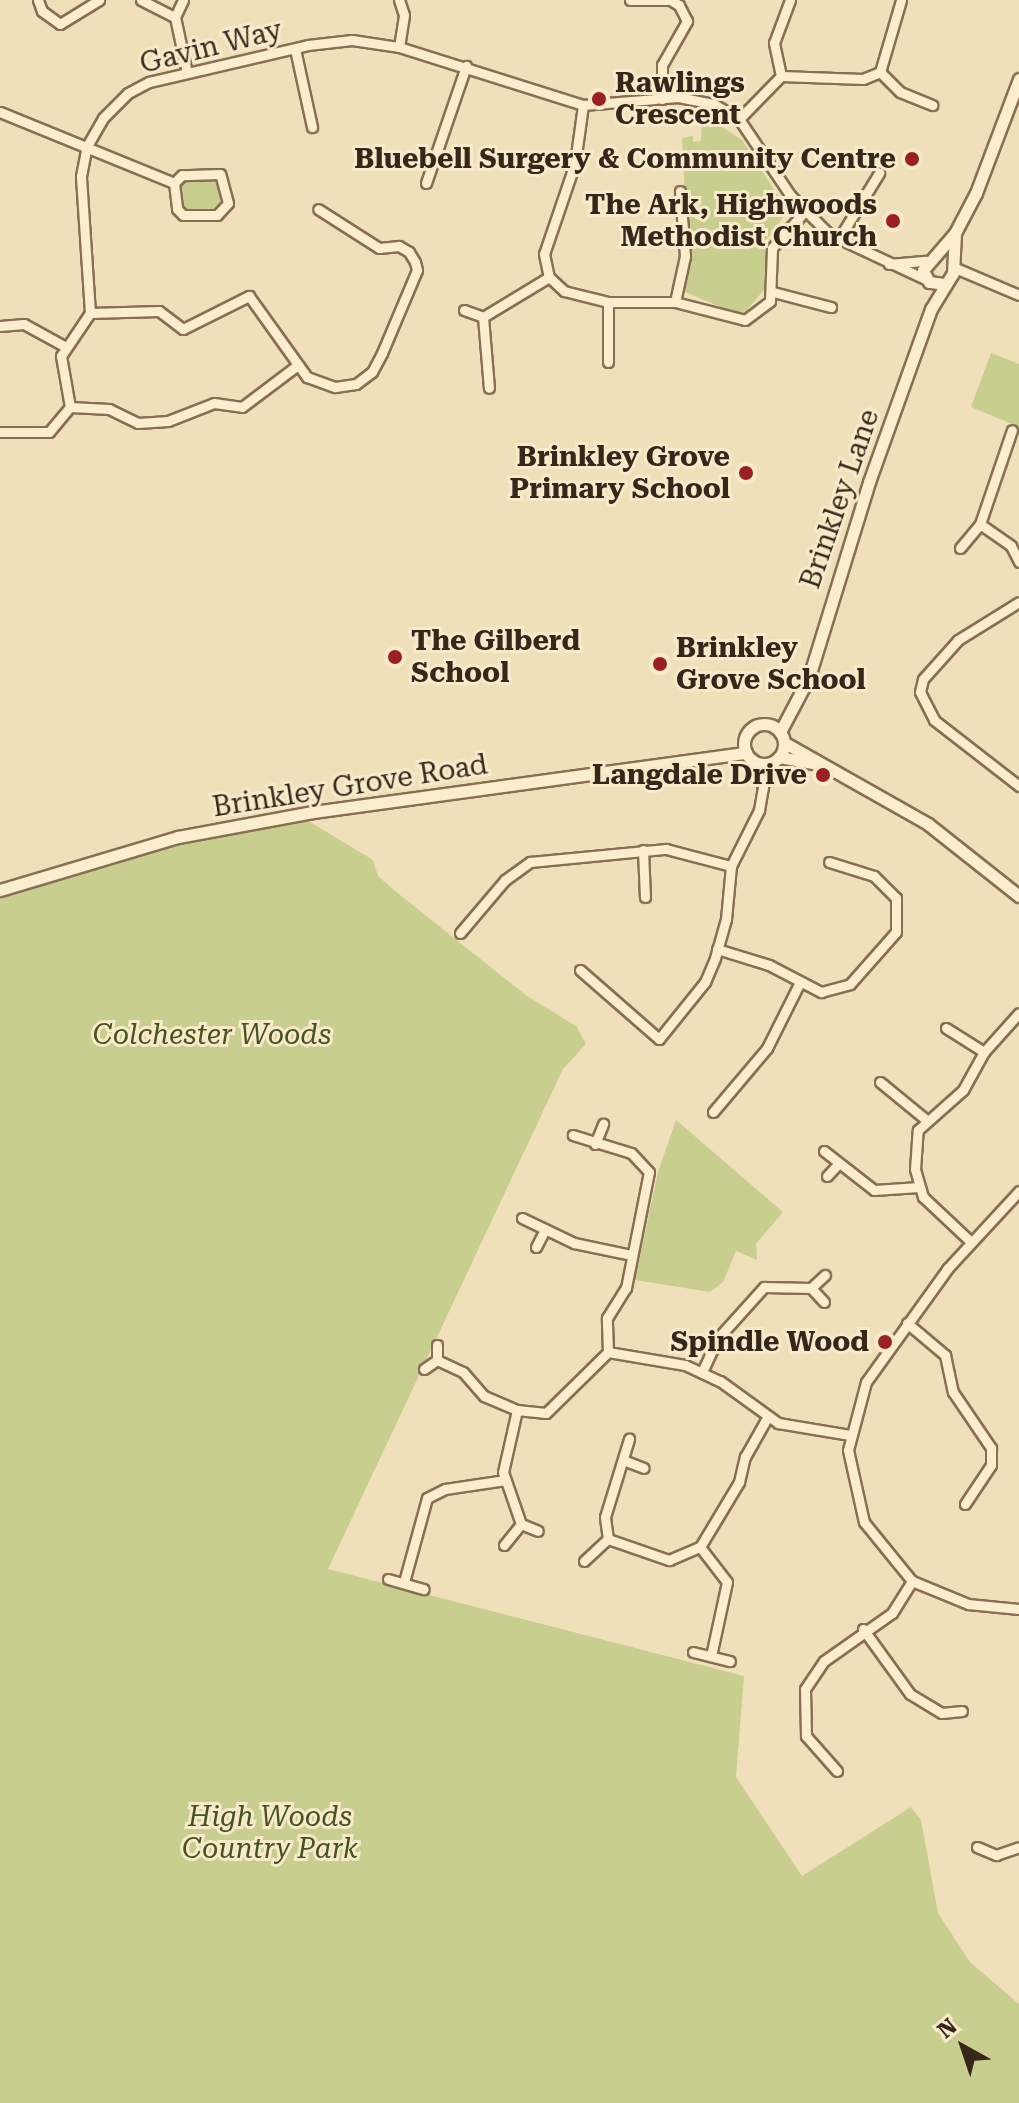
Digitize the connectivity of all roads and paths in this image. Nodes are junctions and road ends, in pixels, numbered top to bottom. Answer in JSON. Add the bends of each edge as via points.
{"nodes":[{"id":1,"x":38,"y":0,"type":"edge"},
{"id":2,"x":99,"y":0,"type":"edge"},
{"id":3,"x":141,"y":0,"type":"edge"},
{"id":4,"x":183,"y":0,"type":"edge"},
{"id":5,"x":399,"y":0,"type":"edge"},
{"id":6,"x":630,"y":0,"type":"edge"},
{"id":7,"x":668,"y":0,"type":"edge"},
{"id":8,"x":790,"y":0,"type":"edge"},
{"id":9,"x":901,"y":0,"type":"edge"},
{"id":10,"x":175,"y":17,"type":"junction"},
{"id":11,"x":399,"y":47,"type":"junction"},
{"id":12,"x":295,"y":49,"type":"junction"},
{"id":13,"x":466,"y":66,"type":"junction"},
{"id":14,"x":880,"y":72,"type":"junction"},
{"id":15,"x":187,"y":73,"type":"junction"},
{"id":16,"x":781,"y":76,"type":"junction"},
{"id":17,"x":1019,"y":79,"type":"edge"},
{"id":18,"x":662,"y":99,"type":"junction"},
{"id":19,"x":583,"y":105,"type":"junction"},
{"id":20,"x":932,"y":105,"type":"dead end"},
{"id":21,"x":0,"y":112,"type":"edge"},
{"id":22,"x":739,"y":119,"type":"junction"},
{"id":23,"x":312,"y":127,"type":"dead end"},
{"id":24,"x":87,"y":146,"type":"junction"},
{"id":25,"x":879,"y":173,"type":"dead end"},
{"id":26,"x":174,"y":183,"type":"junction"},
{"id":27,"x":426,"y":183,"type":"dead end"},
{"id":28,"x":680,"y":191,"type":"dead end"},
{"id":29,"x":318,"y":209,"type":"dead end"},
{"id":30,"x":805,"y":211,"type":"junction"},
{"id":31,"x":955,"y":233,"type":"junction"},
{"id":32,"x":838,"y":240,"type":"junction"},
{"id":33,"x":930,"y":258,"type":"junction"},
{"id":34,"x":889,"y":264,"type":"junction"},
{"id":35,"x":949,"y":272,"type":"junction"},
{"id":36,"x":549,"y":277,"type":"junction"},
{"id":37,"x":927,"y":280,"type":"junction"},
{"id":38,"x":773,"y":292,"type":"junction"},
{"id":39,"x":1019,"y":295,"type":"edge"},
{"id":40,"x":608,"y":302,"type":"junction"},
{"id":41,"x":675,"y":302,"type":"junction"},
{"id":42,"x":831,"y":307,"type":"dead end"},
{"id":43,"x":931,"y":309,"type":"junction"},
{"id":44,"x":464,"y":310,"type":"dead end"},
{"id":45,"x":90,"y":313,"type":"junction"},
{"id":46,"x":483,"y":317,"type":"junction"},
{"id":47,"x":0,"y":326,"type":"edge"},
{"id":48,"x":64,"y":346,"type":"junction"},
{"id":49,"x":608,"y":362,"type":"dead end"},
{"id":50,"x":298,"y":365,"type":"junction"},
{"id":51,"x":489,"y":388,"type":"dead end"},
{"id":52,"x":70,"y":407,"type":"junction"},
{"id":53,"x":1012,"y":430,"type":"dead end"},
{"id":54,"x":0,"y":432,"type":"edge"},
{"id":55,"x":980,"y":524,"type":"junction"},
{"id":56,"x":960,"y":548,"type":"dead end"},
{"id":57,"x":1019,"y":562,"type":"edge"},
{"id":58,"x":1019,"y":602,"type":"edge"},
{"id":59,"x":779,"y":734,"type":"junction"},
{"id":60,"x":744,"y":738,"type":"junction"},
{"id":61,"x":714,"y":756,"type":"junction"},
{"id":62,"x":750,"y":757,"type":"junction"},
{"id":63,"x":779,"y":757,"type":"junction"},
{"id":64,"x":767,"y":764,"type":"junction"},
{"id":65,"x":826,"y":766,"type":"junction"},
{"id":66,"x":1019,"y":786,"type":"edge"},
{"id":67,"x":763,"y":787,"type":"junction"},
{"id":68,"x":643,"y":850,"type":"junction"},
{"id":69,"x":829,"y":862,"type":"dead end"},
{"id":70,"x":731,"y":866,"type":"junction"},
{"id":71,"x":0,"y":890,"type":"edge"},
{"id":72,"x":1019,"y":896,"type":"edge"},
{"id":73,"x":645,"y":897,"type":"dead end"},
{"id":74,"x":460,"y":933,"type":"dead end"},
{"id":75,"x":717,"y":949,"type":"junction"},
{"id":76,"x":580,"y":970,"type":"dead end"},
{"id":77,"x":800,"y":982,"type":"junction"},
{"id":78,"x":1019,"y":1013,"type":"edge"},
{"id":79,"x":946,"y":1028,"type":"dead end"},
{"id":80,"x":984,"y":1052,"type":"junction"},
{"id":81,"x":880,"y":1082,"type":"dead end"},
{"id":82,"x":713,"y":1112,"type":"dead end"},
{"id":83,"x":925,"y":1119,"type":"junction"},
{"id":84,"x":603,"y":1124,"type":"dead end"},
{"id":85,"x":573,"y":1135,"type":"dead end"},
{"id":86,"x":595,"y":1144,"type":"junction"},
{"id":87,"x":824,"y":1151,"type":"dead end"},
{"id":88,"x":838,"y":1164,"type":"junction"},
{"id":89,"x":827,"y":1176,"type":"dead end"},
{"id":90,"x":919,"y":1187,"type":"junction"},
{"id":91,"x":1019,"y":1191,"type":"edge"},
{"id":92,"x":522,"y":1218,"type":"dead end"},
{"id":93,"x":545,"y":1229,"type":"junction"},
{"id":94,"x":971,"y":1242,"type":"junction"},
{"id":95,"x":536,"y":1247,"type":"dead end"},
{"id":96,"x":631,"y":1255,"type":"junction"},
{"id":97,"x":825,"y":1275,"type":"dead end"},
{"id":98,"x":811,"y":1288,"type":"junction"},
{"id":99,"x":824,"y":1302,"type":"dead end"},
{"id":100,"x":907,"y":1323,"type":"junction"},
{"id":101,"x":437,"y":1345,"type":"dead end"},
{"id":102,"x":608,"y":1352,"type":"junction"},
{"id":103,"x":437,"y":1360,"type":"junction"},
{"id":104,"x":424,"y":1369,"type":"dead end"},
{"id":105,"x":702,"y":1372,"type":"junction"},
{"id":106,"x":517,"y":1410,"type":"junction"},
{"id":107,"x":767,"y":1418,"type":"junction"},
{"id":108,"x":850,"y":1435,"type":"junction"},
{"id":109,"x":629,"y":1439,"type":"dead end"},
{"id":110,"x":623,"y":1460,"type":"junction"},
{"id":111,"x":644,"y":1468,"type":"dead end"},
{"id":112,"x":505,"y":1480,"type":"junction"},
{"id":113,"x":965,"y":1504,"type":"dead end"},
{"id":114,"x":521,"y":1524,"type":"junction"},
{"id":115,"x":538,"y":1531,"type":"dead end"},
{"id":116,"x":608,"y":1539,"type":"junction"},
{"id":117,"x":504,"y":1545,"type":"dead end"},
{"id":118,"x":700,"y":1547,"type":"junction"},
{"id":119,"x":584,"y":1561,"type":"dead end"},
{"id":120,"x":388,"y":1579,"type":"dead end"},
{"id":121,"x":912,"y":1581,"type":"junction"},
{"id":122,"x":404,"y":1582,"type":"junction"},
{"id":123,"x":424,"y":1589,"type":"dead end"},
{"id":124,"x":1019,"y":1609,"type":"edge"},
{"id":125,"x":863,"y":1629,"type":"junction"},
{"id":126,"x":693,"y":1652,"type":"dead end"},
{"id":127,"x":711,"y":1656,"type":"junction"},
{"id":128,"x":730,"y":1661,"type":"dead end"},
{"id":129,"x":962,"y":1711,"type":"dead end"},
{"id":130,"x":837,"y":1771,"type":"dead end"},
{"id":131,"x":977,"y":1847,"type":"dead end"},
{"id":132,"x":1019,"y":1847,"type":"edge"}],
"edges":[{"from":1,"to":2,"type":"street","via":[[42,11],[60,24]]},
{"from":3,"to":10,"type":"street"},
{"from":4,"to":10,"type":"street"},
{"from":5,"to":11,"type":"street","via":[[404,15]]},
{"from":6,"to":7,"type":"street"},
{"from":7,"to":18,"type":"street","via":[[679,5],[687,21],[662,65]]},
{"from":8,"to":16,"type":"street","via":[[774,43]]},
{"from":9,"to":14,"type":"street"},
{"from":10,"to":15,"type":"street"},
{"from":11,"to":12,"type":"street","name":"Gavin Way","via":[[352,40]]},
{"from":11,"to":13,"type":"street","name":"Gavin Way"},
{"from":12,"to":15,"type":"street","name":"Gavin Way"},
{"from":12,"to":23,"type":"street"},
{"from":13,"to":19,"type":"street","name":"Gavin Way"},
{"from":13,"to":27,"type":"street"},
{"from":14,"to":16,"type":"street","via":[[863,79]]},
{"from":14,"to":20,"type":"street","via":[[900,92]]},
{"from":15,"to":24,"type":"street","name":"Gavin Way","via":[[128,93],[103,118]]},
{"from":16,"to":22,"type":"street"},
{"from":17,"to":31,"type":"street","name":"Brinkley Lane","via":[[976,193]]},
{"from":18,"to":19,"type":"street","name":"Gavin Way"},
{"from":18,"to":22,"type":"street","name":"Gavin Way","via":[[694,98]]},
{"from":19,"to":36,"type":"street","via":[[575,163],[546,242]]},
{"from":21,"to":24,"type":"street"},
{"from":22,"to":30,"type":"street","name":"Gavin Way"},
{"from":24,"to":26,"type":"street"},
{"from":24,"to":45,"type":"street","name":"Gavin Way","via":[[80,201]]},
{"from":25,"to":32,"type":"street"},
{"from":26,"to":26,"type":"street","via":[[182,175],[220,174],[228,203],[217,215],[183,215],[177,209]]},
{"from":28,"to":41,"type":"street","via":[[685,256]]},
{"from":29,"to":50,"type":"street","via":[[379,248],[399,246],[409,252],[417,270],[382,353],[365,378],[345,387],[318,384]]},
{"from":30,"to":32,"type":"street","name":"Gavin Way"},
{"from":30,"to":38,"type":"street","via":[[772,248]]},
{"from":31,"to":33,"type":"street","name":"Brinkley Lane"},
{"from":31,"to":35,"type":"street","name":"Brinkley Lane"},
{"from":32,"to":34,"type":"street","name":"Gavin Way"},
{"from":33,"to":34,"type":"street"},
{"from":33,"to":35,"type":"street"},
{"from":33,"to":37,"type":"street","name":"Brinkley Lane"},
{"from":34,"to":37,"type":"street"},
{"from":35,"to":37,"type":"street"},
{"from":35,"to":39,"type":"street"},
{"from":35,"to":43,"type":"street","name":"Brinkley Lane"},
{"from":36,"to":40,"type":"street","via":[[580,298]]},
{"from":36,"to":46,"type":"street"},
{"from":37,"to":43,"type":"street","name":"Brinkley Lane"},
{"from":38,"to":41,"type":"street","via":[[764,310],[745,320]]},
{"from":38,"to":42,"type":"street"},
{"from":40,"to":41,"type":"street"},
{"from":40,"to":49,"type":"street"},
{"from":43,"to":59,"type":"street","name":"Brinkley Lane","via":[[869,482],[809,677]]},
{"from":44,"to":46,"type":"street"},
{"from":45,"to":48,"type":"street"},
{"from":45,"to":50,"type":"street","via":[[159,311],[183,329],[249,296]]},
{"from":46,"to":51,"type":"street"},
{"from":47,"to":48,"type":"street","via":[[24,324]]},
{"from":48,"to":52,"type":"street"},
{"from":50,"to":52,"type":"street","via":[[242,407],[214,403],[168,421],[138,423],[109,409]]},
{"from":52,"to":54,"type":"street","via":[[49,432]]},
{"from":53,"to":55,"type":"street"},
{"from":55,"to":56,"type":"street"},
{"from":55,"to":57,"type":"street","via":[[1011,546]]},
{"from":58,"to":66,"type":"street","via":[[958,640],[923,679],[920,692],[934,720]]},
{"from":59,"to":60,"type":"street","via":[[753,726]]},
{"from":59,"to":63,"type":"street"},
{"from":59,"to":65,"type":"street"},
{"from":60,"to":61,"type":"street","name":"Brinkley Grove Road"},
{"from":60,"to":62,"type":"street"},
{"from":61,"to":62,"type":"street","name":"Brinkley Grove Road"},
{"from":61,"to":71,"type":"street","name":"Brinkley Grove Road","via":[[313,812],[178,837]]},
{"from":62,"to":64,"type":"street"},
{"from":62,"to":67,"type":"street"},
{"from":63,"to":64,"type":"street"},
{"from":63,"to":65,"type":"street"},
{"from":64,"to":67,"type":"street"},
{"from":65,"to":72,"type":"street","via":[[928,824]]},
{"from":67,"to":70,"type":"street","via":[[753,824]]},
{"from":68,"to":70,"type":"street","via":[[666,849]]},
{"from":68,"to":73,"type":"street"},
{"from":68,"to":74,"type":"street","via":[[530,862],[505,880]]},
{"from":69,"to":77,"type":"street","via":[[888,886],[896,898],[896,932],[842,988],[821,992]]},
{"from":70,"to":75,"type":"street"},
{"from":75,"to":76,"type":"street","via":[[705,982],[659,1039]]},
{"from":75,"to":77,"type":"street","via":[[769,965]]},
{"from":77,"to":82,"type":"street","via":[[767,1048]]},
{"from":78,"to":80,"type":"street"},
{"from":79,"to":80,"type":"street"},
{"from":80,"to":83,"type":"street","via":[[963,1090]]},
{"from":81,"to":83,"type":"street"},
{"from":83,"to":90,"type":"street","via":[[916,1151]]},
{"from":84,"to":86,"type":"street"},
{"from":85,"to":86,"type":"street"},
{"from":86,"to":96,"type":"street","via":[[638,1157],[649,1172]]},
{"from":87,"to":88,"type":"street"},
{"from":88,"to":89,"type":"street"},
{"from":88,"to":90,"type":"street","via":[[874,1190]]},
{"from":90,"to":94,"type":"street","via":[[933,1208]]},
{"from":91,"to":94,"type":"street"},
{"from":92,"to":93,"type":"street"},
{"from":93,"to":95,"type":"street"},
{"from":93,"to":96,"type":"street","via":[[574,1243]]},
{"from":94,"to":100,"type":"street"},
{"from":96,"to":102,"type":"street","via":[[626,1288],[607,1318]]},
{"from":97,"to":98,"type":"street"},
{"from":98,"to":99,"type":"street"},
{"from":98,"to":105,"type":"street","via":[[775,1285],[755,1294],[749,1308],[718,1338]]},
{"from":100,"to":108,"type":"street","via":[[866,1382]]},
{"from":100,"to":113,"type":"street","via":[[945,1355],[953,1392],[991,1448],[991,1465]]},
{"from":101,"to":103,"type":"street"},
{"from":102,"to":105,"type":"street"},
{"from":102,"to":106,"type":"street","via":[[556,1408],[546,1413]]},
{"from":103,"to":104,"type":"street"},
{"from":103,"to":106,"type":"street","via":[[463,1372],[484,1396]]},
{"from":105,"to":107,"type":"street"},
{"from":106,"to":112,"type":"street"},
{"from":107,"to":108,"type":"street"},
{"from":107,"to":118,"type":"street","via":[[745,1457],[739,1482]]},
{"from":108,"to":121,"type":"street","via":[[850,1477],[864,1522]]},
{"from":109,"to":110,"type":"street"},
{"from":110,"to":111,"type":"street"},
{"from":110,"to":116,"type":"street","via":[[605,1517]]},
{"from":112,"to":114,"type":"street"},
{"from":112,"to":122,"type":"street","via":[[445,1489],[427,1498]]},
{"from":114,"to":115,"type":"street"},
{"from":114,"to":117,"type":"street"},
{"from":116,"to":118,"type":"street","via":[[669,1560]]},
{"from":116,"to":119,"type":"street"},
{"from":118,"to":127,"type":"street","via":[[727,1582]]},
{"from":120,"to":122,"type":"street"},
{"from":121,"to":124,"type":"street","via":[[968,1604]]},
{"from":121,"to":125,"type":"street","via":[[892,1613]]},
{"from":122,"to":123,"type":"street"},
{"from":125,"to":129,"type":"street","via":[[910,1694],[942,1713]]},
{"from":125,"to":130,"type":"street","via":[[809,1678],[802,1700],[806,1736]]},
{"from":126,"to":127,"type":"street"},
{"from":127,"to":128,"type":"street"},
{"from":131,"to":132,"type":"street","via":[[995,1860]]}]}
